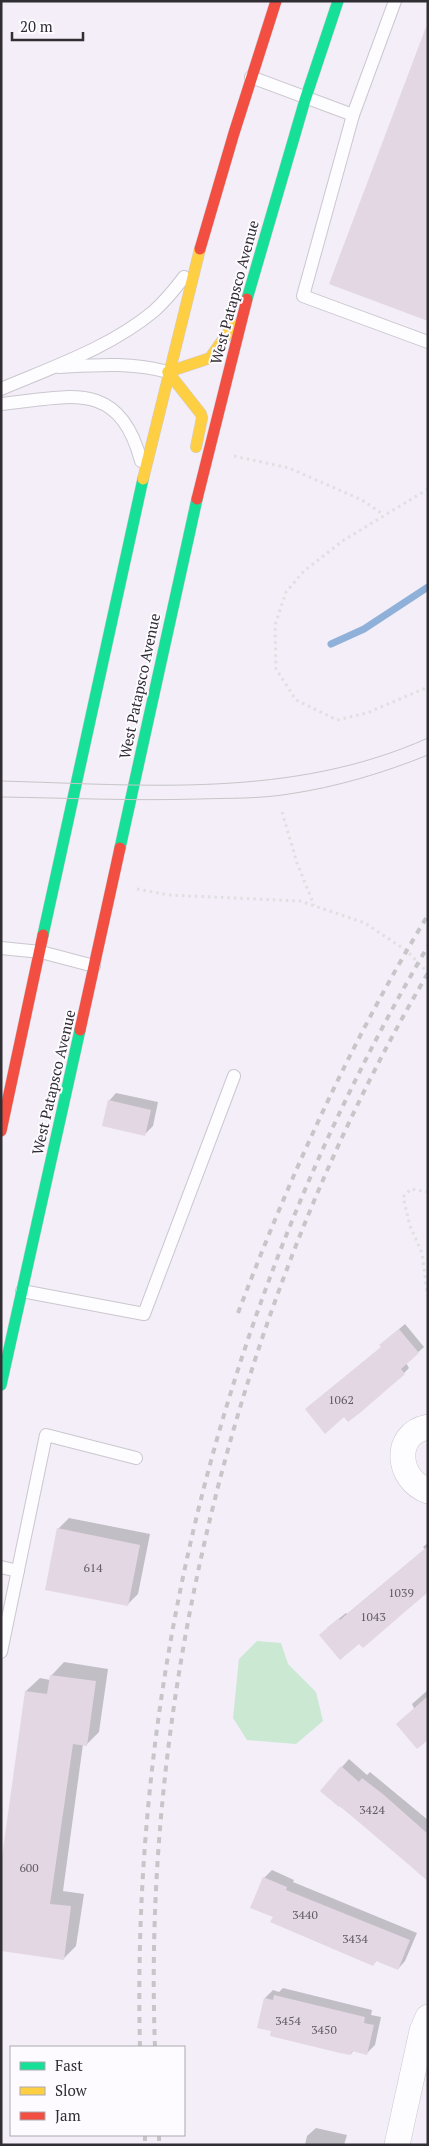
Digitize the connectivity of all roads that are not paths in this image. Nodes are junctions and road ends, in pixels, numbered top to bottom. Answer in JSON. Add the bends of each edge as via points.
{"nodes":[{"id":1,"x":276,"y":1,"type":"edge"},
{"id":2,"x":338,"y":1,"type":"edge"},
{"id":3,"x":395,"y":1,"type":"edge"},
{"id":4,"x":251,"y":77,"type":"junction"},
{"id":5,"x":305,"y":96,"type":"junction"},
{"id":6,"x":353,"y":115,"type":"junction"},
{"id":7,"x":195,"y":265,"type":"junction"},
{"id":8,"x":244,"y":309,"type":"junction"},
{"id":9,"x":428,"y":342,"type":"edge"},
{"id":10,"x":52,"y":368,"type":"junction"},
{"id":11,"x":168,"y":372,"type":"junction"},
{"id":12,"x":1,"y":388,"type":"edge"},
{"id":13,"x":1,"y":404,"type":"edge"},
{"id":14,"x":194,"y":456,"type":"dead end"},
{"id":15,"x":144,"y":472,"type":"junction"},
{"id":16,"x":174,"y":551,"type":"dead end"},
{"id":17,"x":172,"y":608,"type":"junction"},
{"id":18,"x":1,"y":948,"type":"edge"},
{"id":19,"x":41,"y":952,"type":"junction"},
{"id":20,"x":94,"y":966,"type":"junction"},
{"id":21,"x":234,"y":1076,"type":"dead end"},
{"id":22,"x":1,"y":1131,"type":"edge"},
{"id":23,"x":22,"y":1291,"type":"junction"},
{"id":24,"x":1,"y":1385,"type":"edge"},
{"id":25,"x":428,"y":1427,"type":"edge"},
{"id":26,"x":136,"y":1458,"type":"dead end"},
{"id":27,"x":428,"y":1491,"type":"edge"},
{"id":28,"x":1,"y":1567,"type":"edge"},
{"id":29,"x":18,"y":1571,"type":"junction"},
{"id":30,"x":1,"y":1652,"type":"edge"},
{"id":31,"x":428,"y":2016,"type":"edge"},
{"id":32,"x":398,"y":2145,"type":"edge"}],
"edges":[{"from":1,"to":4,"type":"main road"},
{"from":2,"to":5,"type":"main road","name":"West Patapsco Avenue"},
{"from":3,"to":6,"type":"lane"},
{"from":4,"to":5,"type":"lane"},
{"from":4,"to":7,"type":"main road"},
{"from":5,"to":6,"type":"lane"},
{"from":5,"to":8,"type":"main road","name":"West Patapsco Avenue"},
{"from":6,"to":9,"type":"lane","via":[[303,296]]},
{"from":7,"to":10,"type":"lane","via":[[144,319]]},
{"from":7,"to":11,"type":"main road"},
{"from":8,"to":11,"type":"main road","via":[[210,358]]},
{"from":8,"to":17,"type":"main road","name":"West Patapsco Avenue"},
{"from":10,"to":11,"type":"lane","via":[[126,364]]},
{"from":10,"to":12,"type":"lane"},
{"from":11,"to":14,"type":"main road","via":[[201,414]]},
{"from":11,"to":15,"type":"main road"},
{"from":13,"to":15,"type":"lane","via":[[80,397],[106,405],[127,423],[134,435]]},
{"from":15,"to":19,"type":"main road"},
{"from":16,"to":17,"type":"main road","via":[[167,579]]},
{"from":17,"to":20,"type":"main road","name":"West Patapsco Avenue"},
{"from":18,"to":19,"type":"lane"},
{"from":19,"to":20,"type":"lane"},
{"from":19,"to":22,"type":"main road"},
{"from":20,"to":23,"type":"main road","name":"West Patapsco Avenue"},
{"from":21,"to":23,"type":"lane","via":[[144,1314]]},
{"from":23,"to":24,"type":"main road","name":"West Patapsco Avenue"},
{"from":25,"to":27,"type":"street","via":[[421,1428],[408,1440],[402,1455],[404,1471],[415,1485]]},
{"from":26,"to":29,"type":"lane","via":[[46,1435]]},
{"from":28,"to":29,"type":"lane"},
{"from":29,"to":30,"type":"lane"},
{"from":31,"to":32,"type":"street"}]}
